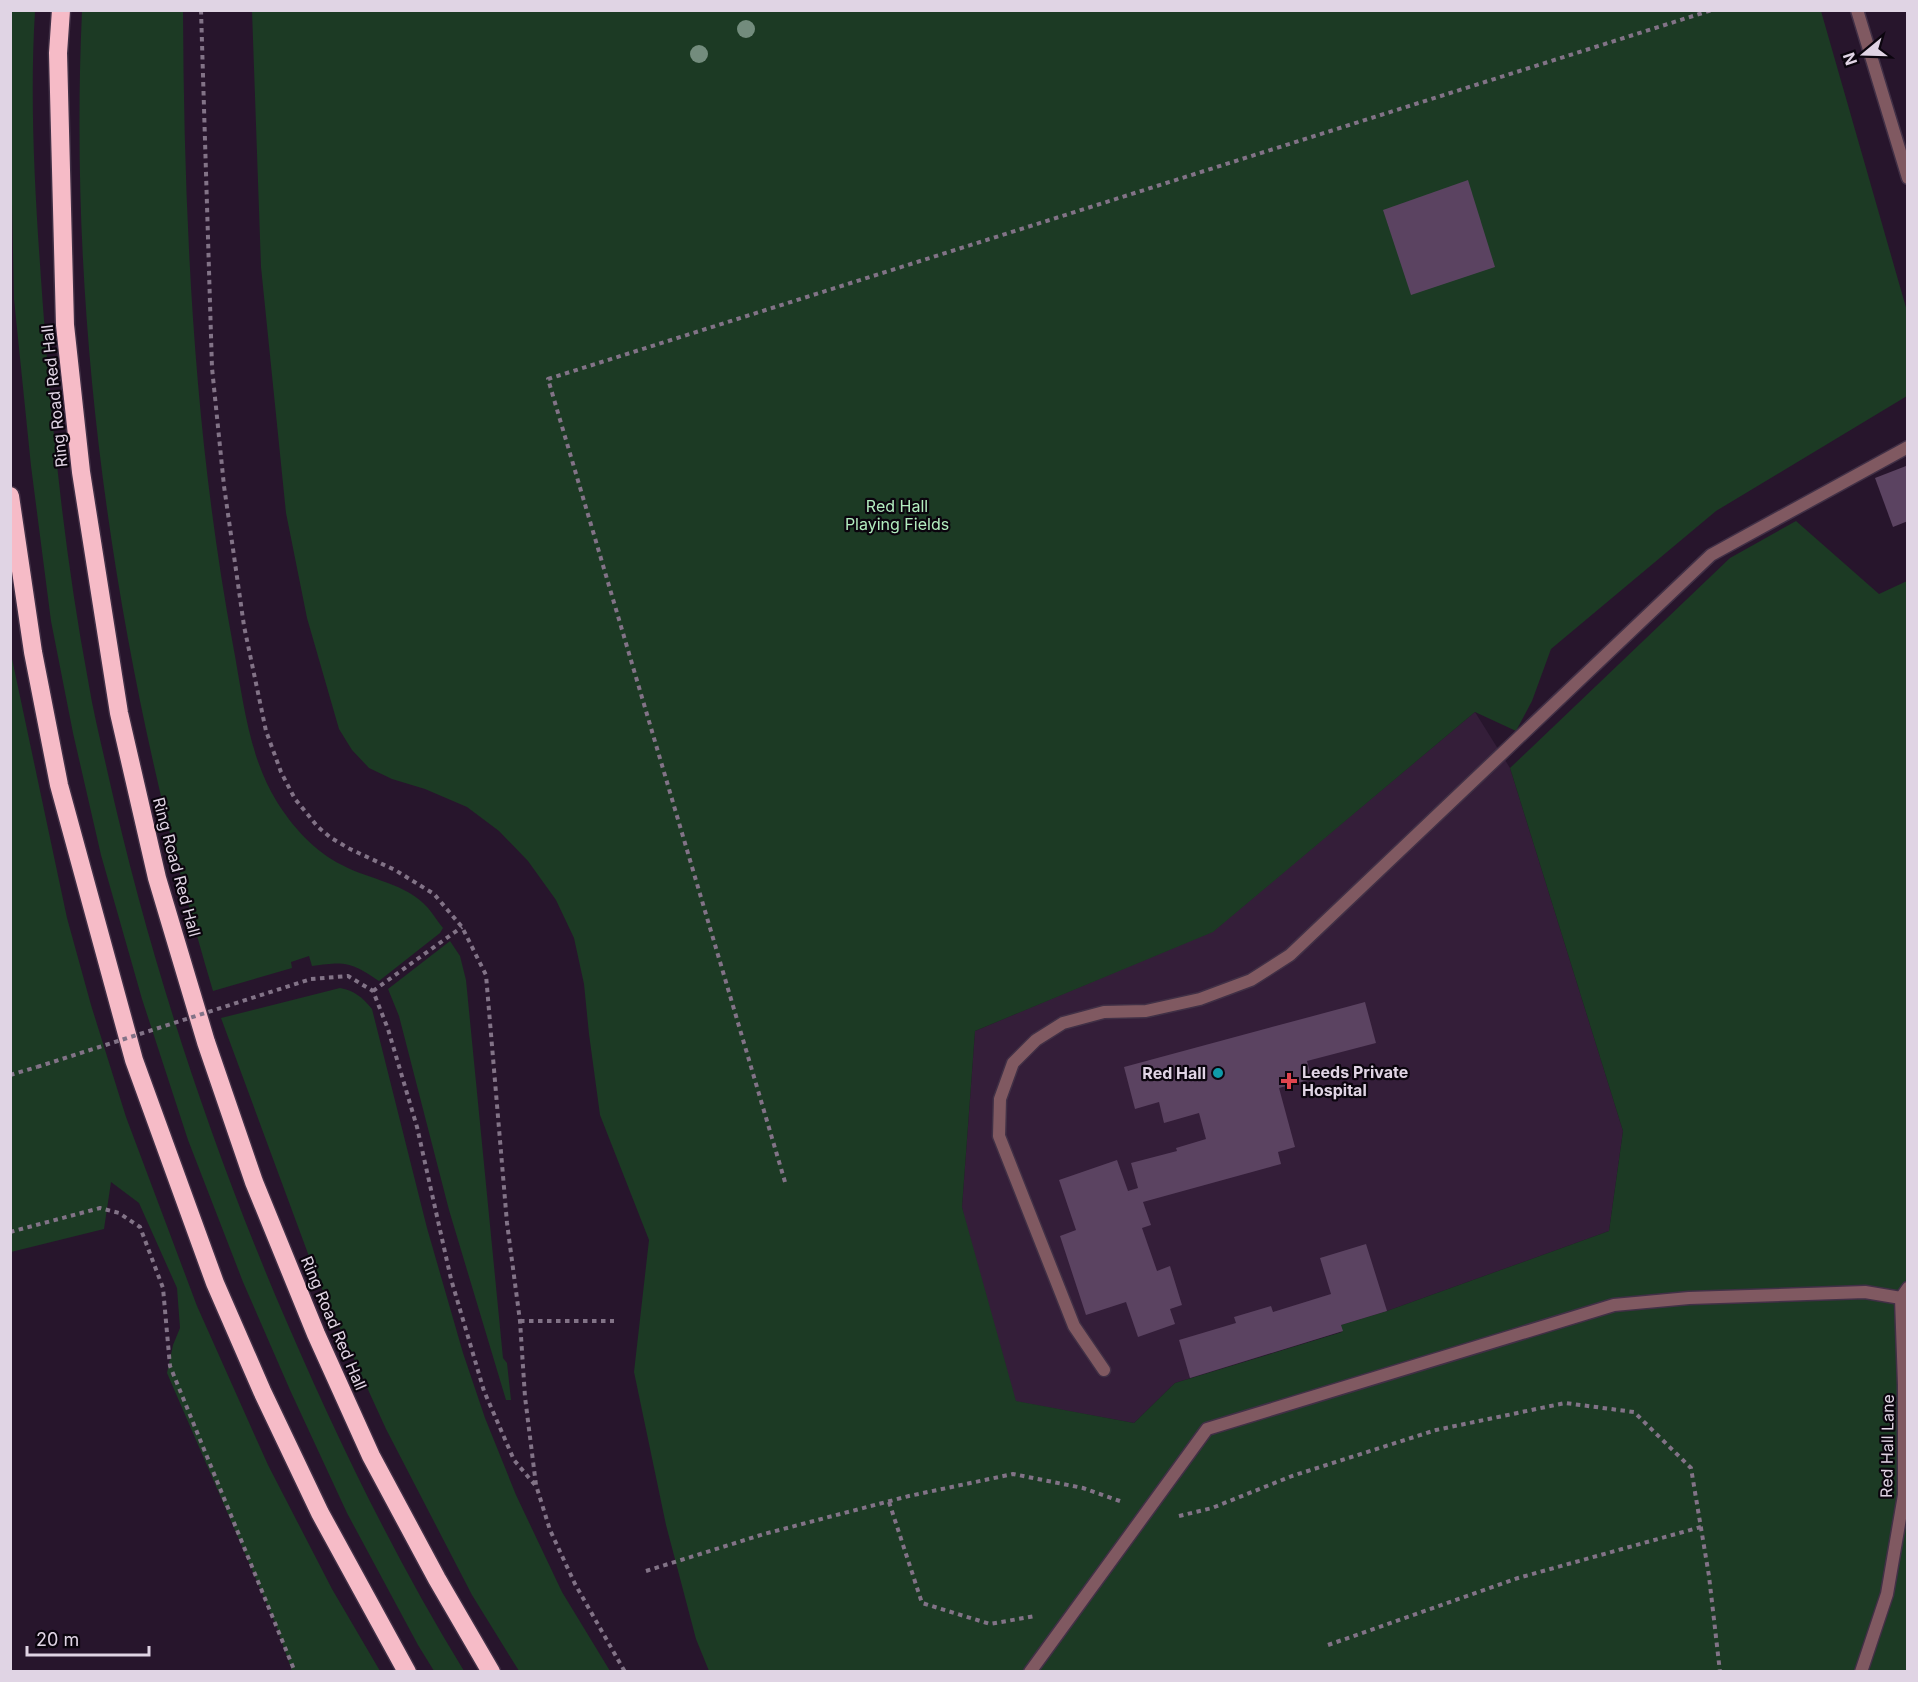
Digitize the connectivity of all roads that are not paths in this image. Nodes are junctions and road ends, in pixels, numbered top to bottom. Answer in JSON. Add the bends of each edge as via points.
{"nodes":[{"id":1,"x":61,"y":10,"type":"edge"},
{"id":2,"x":1857,"y":10,"type":"edge"},
{"id":3,"x":1908,"y":178,"type":"edge"},
{"id":4,"x":1908,"y":447,"type":"edge"},
{"id":5,"x":10,"y":496,"type":"edge"},
{"id":6,"x":1904,"y":1293,"type":"edge"},
{"id":7,"x":1104,"y":1370,"type":"dead end"},
{"id":8,"x":407,"y":1671,"type":"edge"},
{"id":9,"x":491,"y":1671,"type":"edge"},
{"id":10,"x":1030,"y":1671,"type":"edge"},
{"id":11,"x":1861,"y":1671,"type":"edge"}],
"edges":[{"from":1,"to":9,"type":"highway","name":"Ring Road Red Hall","via":[[58,53],[65,325],[81,472],[119,713],[157,878],[206,1042],[254,1182],[316,1334],[371,1456],[436,1579]]},
{"from":2,"to":3,"type":"street"},
{"from":4,"to":7,"type":"street","via":[[1711,555],[1290,955],[1251,980],[1200,999],[1146,1011],[1104,1012],[1063,1023],[1036,1040],[1013,1063],[1000,1099],[999,1136],[1074,1326]]},
{"from":5,"to":8,"type":"highway","via":[[33,652],[59,785],[134,1060],[215,1283],[262,1391],[320,1513]]},
{"from":6,"to":10,"type":"street","via":[[1689,1298],[1614,1305],[1207,1429]]},
{"from":6,"to":11,"type":"street","name":"Red Hall Lane","via":[[1904,1495],[1887,1594]]}]}
